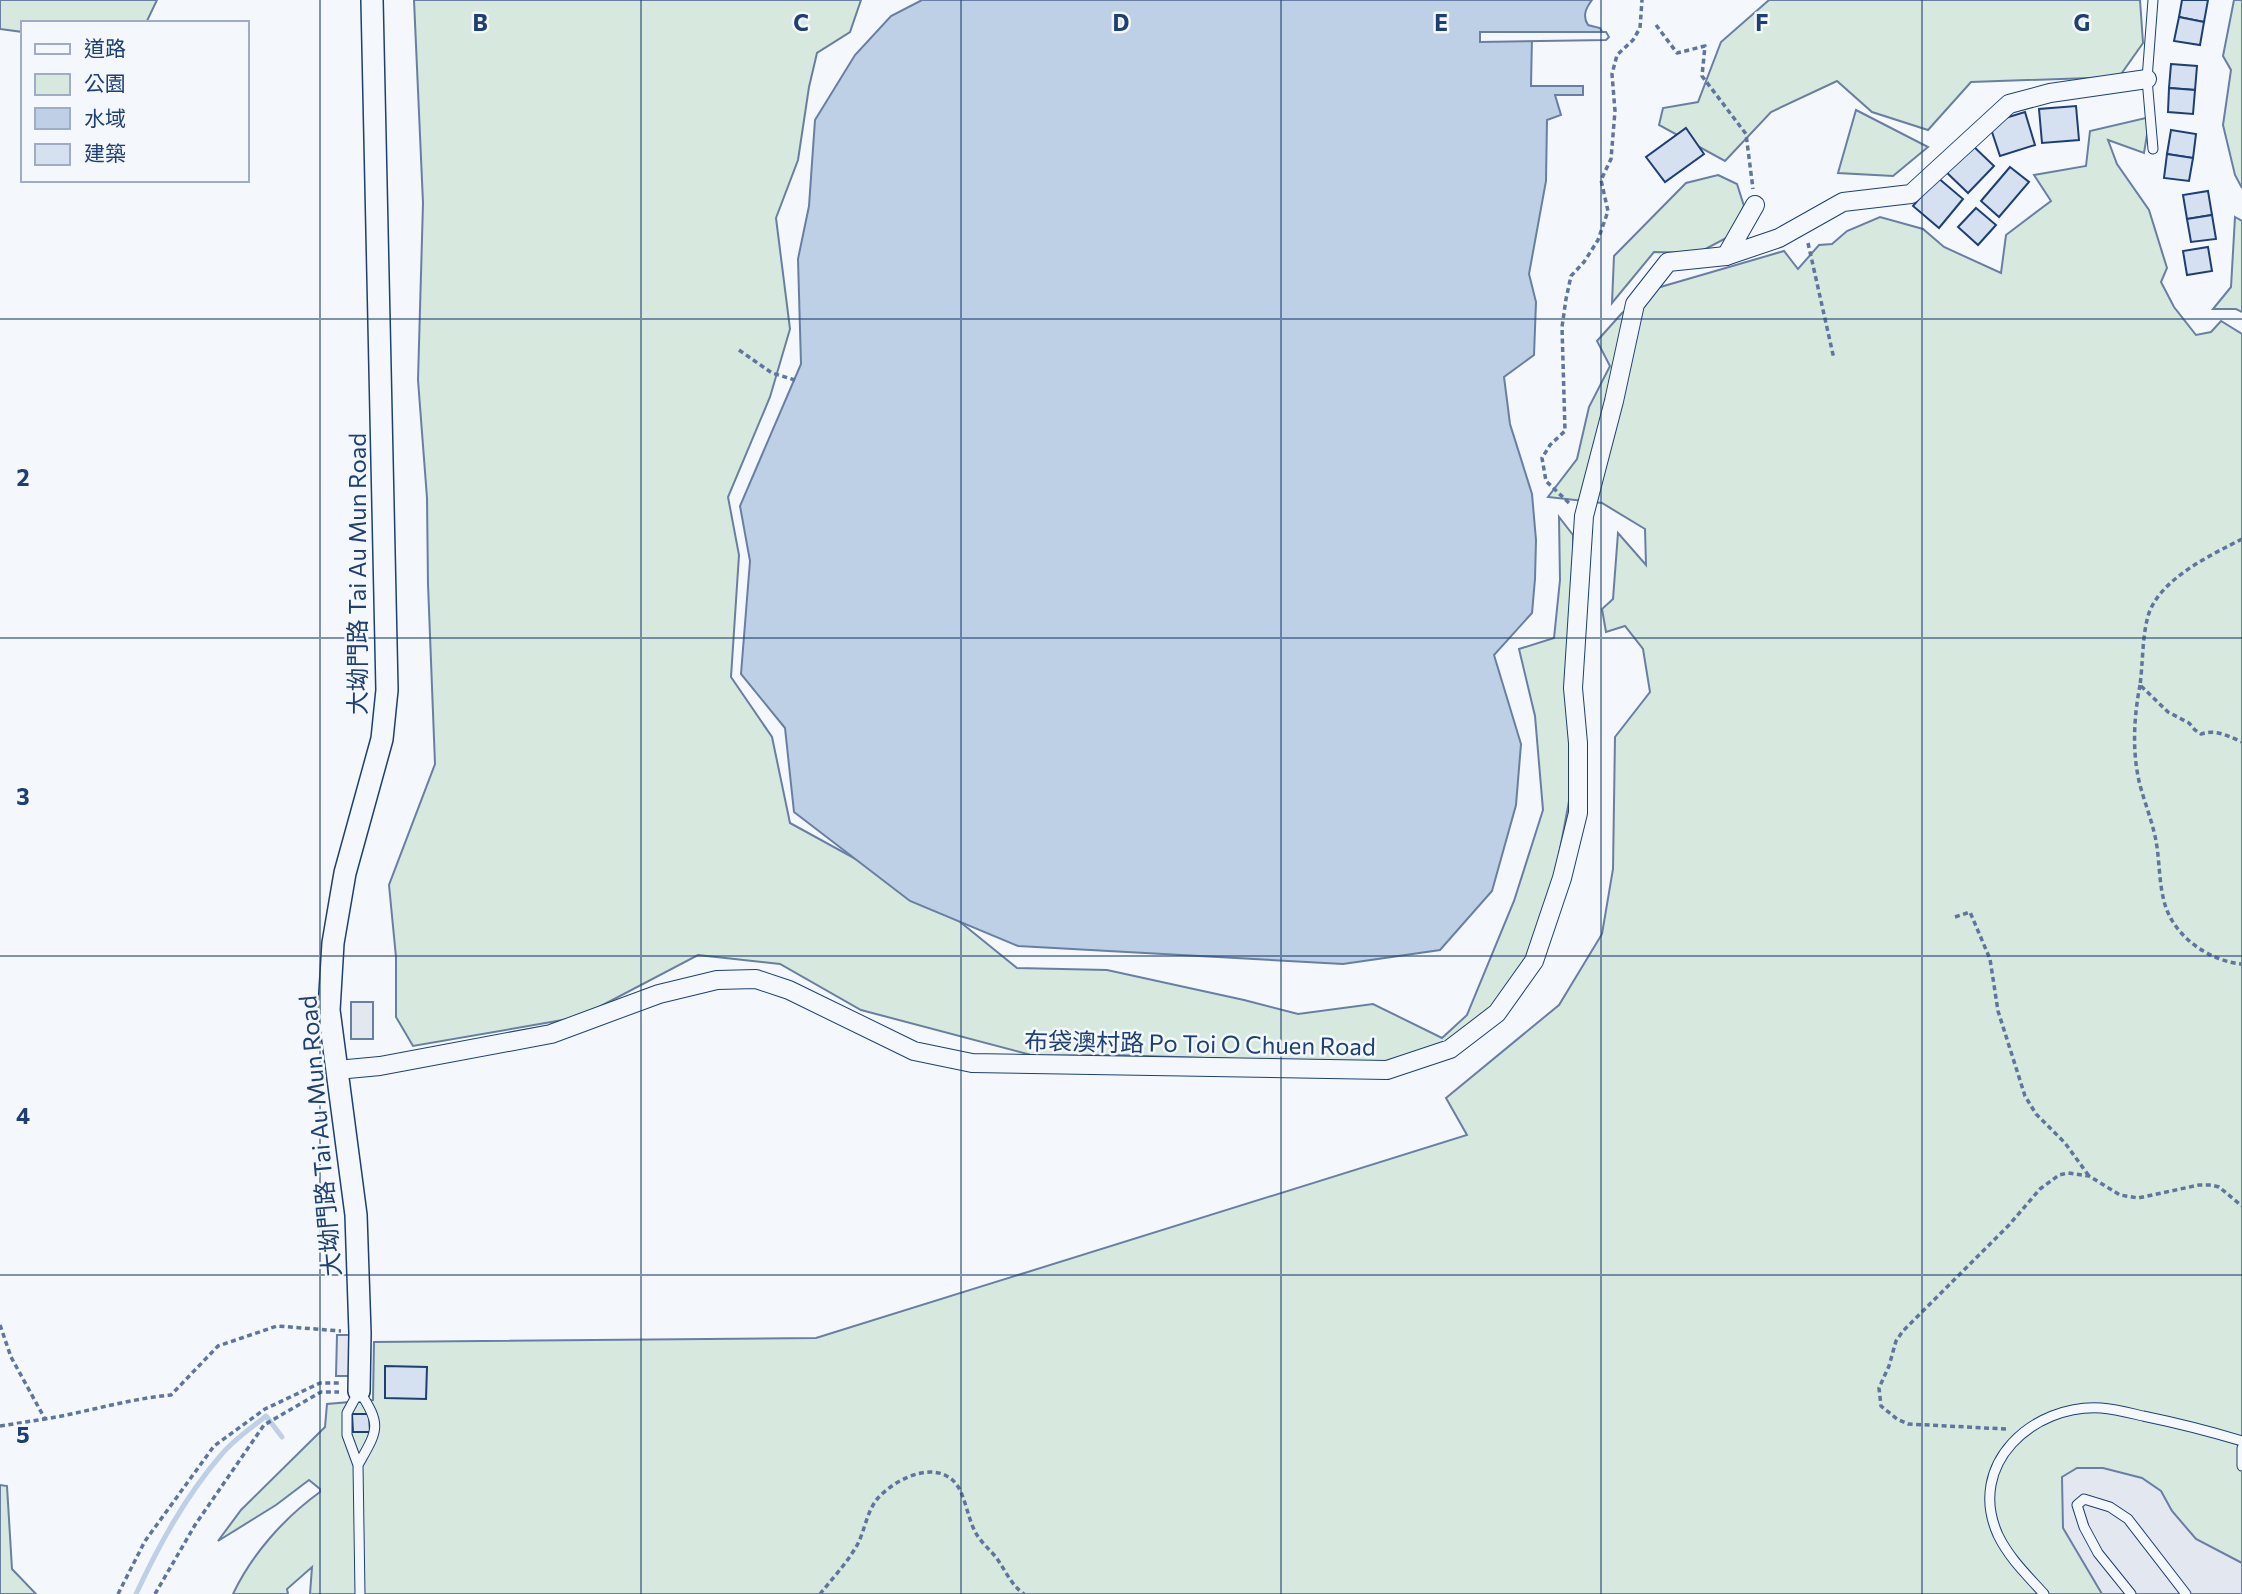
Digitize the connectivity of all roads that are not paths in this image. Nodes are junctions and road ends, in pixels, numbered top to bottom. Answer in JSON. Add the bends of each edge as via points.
{"nodes":[{"id":1,"x":372,"y":0,"type":"edge"},
{"id":2,"x":2153,"y":0,"type":"edge"},
{"id":3,"x":2147,"y":79,"type":"junction"},
{"id":4,"x":2153,"y":149,"type":"dead end"},
{"id":5,"x":1755,"y":205,"type":"road end"},
{"id":6,"x":1726,"y":256,"type":"junction"},
{"id":7,"x":337,"y":1070,"type":"junction"},
{"id":8,"x":359,"y":1391,"type":"junction"},
{"id":9,"x":2242,"y":1441,"type":"edge"},
{"id":10,"x":2242,"y":1448,"type":"edge"},
{"id":11,"x":358,"y":1465,"type":"junction"},
{"id":12,"x":2242,"y":1465,"type":"edge"},
{"id":13,"x":360,"y":1594,"type":"edge"},
{"id":14,"x":2044,"y":1594,"type":"edge"},
{"id":15,"x":2131,"y":1594,"type":"edge"},
{"id":16,"x":2186,"y":1594,"type":"edge"}],
"edges":[{"from":1,"to":7,"type":"street","name":"大坳門路 Tai Au Mun Road","via":[[387,690],[382,739],[345,873],[333,943],[329,1010]]},
{"from":2,"to":3,"type":"lane"},
{"from":3,"to":4,"type":"lane"},
{"from":3,"to":6,"type":"street","name":"布袋澳村路 Po Toi O Chuen Road","via":[[2050,93],[2009,104],[1911,194],[1843,202],[1779,238]]},
{"from":5,"to":6,"type":"street"},
{"from":6,"to":7,"type":"street","name":"布袋澳村路 Po Toi O Chuen Road","via":[[1668,262],[1635,304],[1584,516],[1573,688],[1578,813],[1562,878],[1534,961],[1497,1013],[1450,1049],[1387,1070],[972,1063],[914,1051],[789,990],[743,979],[717,980],[659,994],[551,1034]]},
{"from":7,"to":8,"type":"street","name":"大坳門路 Tai Au Mun Road","via":[[356,1215]]},
{"from":8,"to":11,"type":"lane","via":[[347,1413],[347,1435]]},
{"from":8,"to":11,"type":"lane","via":[[374,1413],[374,1436]]},
{"from":9,"to":14,"type":"lane","via":[[2103,1408],[2078,1408],[2045,1418],[2017,1436],[2000,1457],[1991,1483],[1992,1512],[1998,1534],[2016,1564]]},
{"from":10,"to":12,"type":"lane"},
{"from":11,"to":13,"type":"lane"},
{"from":15,"to":16,"type":"lane","via":[[2084,1527],[2077,1505],[2084,1499],[2128,1519]]}]}
